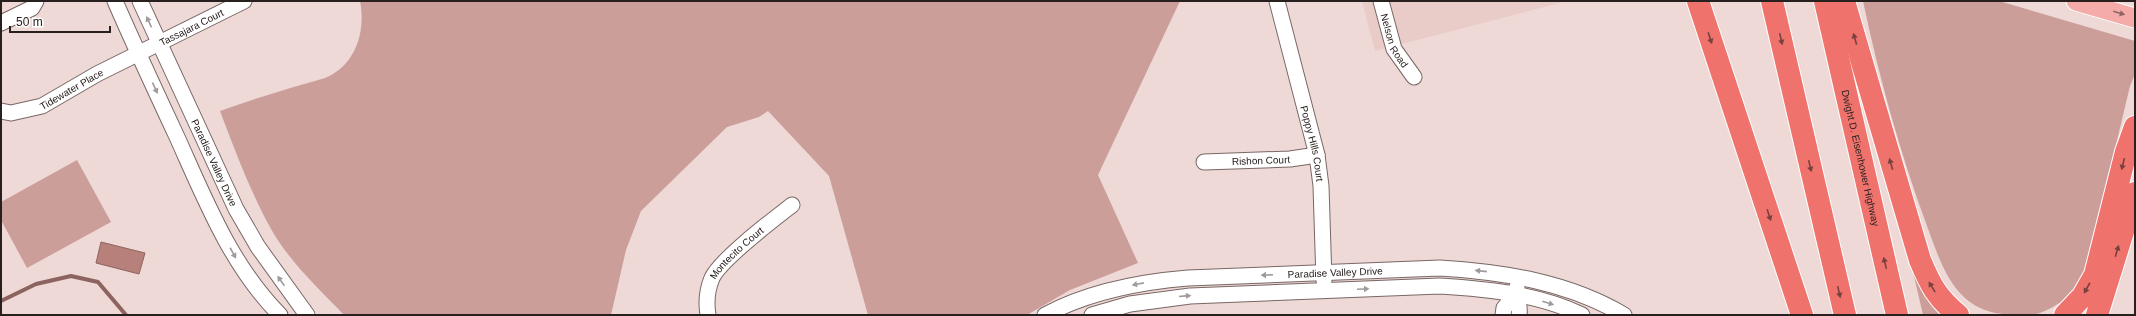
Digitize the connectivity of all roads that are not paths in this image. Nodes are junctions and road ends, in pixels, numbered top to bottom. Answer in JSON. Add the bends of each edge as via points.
{"nodes":[{"id":1,"x":36,"y":1,"type":"edge"},
{"id":2,"x":115,"y":1,"type":"edge"},
{"id":3,"x":140,"y":1,"type":"edge"},
{"id":4,"x":244,"y":1,"type":"edge"},
{"id":5,"x":1277,"y":1,"type":"edge"},
{"id":6,"x":1381,"y":1,"type":"edge"},
{"id":7,"x":1698,"y":1,"type":"edge"},
{"id":8,"x":1772,"y":1,"type":"edge"},
{"id":9,"x":1825,"y":1,"type":"edge"},
{"id":10,"x":1844,"y":1,"type":"edge"},
{"id":11,"x":2076,"y":1,"type":"edge"},
{"id":12,"x":2135,"y":18,"type":"edge"},
{"id":13,"x":1,"y":23,"type":"edge"},
{"id":14,"x":159,"y":42,"type":"junction"},
{"id":15,"x":138,"y":53,"type":"junction"},
{"id":16,"x":1414,"y":77,"type":"dead end"},
{"id":17,"x":1,"y":111,"type":"edge"},
{"id":18,"x":2135,"y":127,"type":"edge"},
{"id":19,"x":1317,"y":155,"type":"junction"},
{"id":20,"x":1204,"y":162,"type":"dead end"},
{"id":21,"x":2135,"y":194,"type":"edge"},
{"id":22,"x":792,"y":205,"type":"dead end"},
{"id":23,"x":1324,"y":272,"type":"junction"},
{"id":24,"x":1519,"y":277,"type":"junction"},
{"id":25,"x":1324,"y":290,"type":"junction"},
{"id":26,"x":1516,"y":294,"type":"junction"},
{"id":27,"x":304,"y":314,"type":"edge"},
{"id":28,"x":280,"y":315,"type":"edge"},
{"id":29,"x":708,"y":315,"type":"edge"},
{"id":30,"x":1045,"y":315,"type":"edge"},
{"id":31,"x":1092,"y":315,"type":"edge"},
{"id":32,"x":1503,"y":315,"type":"edge"},
{"id":33,"x":1519,"y":315,"type":"edge"},
{"id":34,"x":1582,"y":315,"type":"edge"},
{"id":35,"x":1624,"y":315,"type":"edge"},
{"id":36,"x":1802,"y":315,"type":"edge"},
{"id":37,"x":1845,"y":315,"type":"edge"},
{"id":38,"x":1897,"y":315,"type":"edge"},
{"id":39,"x":1958,"y":315,"type":"edge"},
{"id":40,"x":2065,"y":315,"type":"edge"},
{"id":41,"x":2097,"y":315,"type":"edge"}],
"edges":[{"from":1,"to":13,"type":"street","via":[[32,8]]},
{"from":2,"to":15,"type":"street"},
{"from":14,"to":3,"type":"street","name":"Paradise Valley Drive","one_way":true},
{"from":4,"to":14,"type":"street","name":"Tassajara Court"},
{"from":5,"to":19,"type":"street","name":"Poppy Hills Court"},
{"from":6,"to":16,"type":"street","name":"Nelson Road","via":[[1394,49]]},
{"from":7,"to":36,"type":"highway","one_way":true},
{"from":8,"to":37,"type":"highway","one_way":true},
{"from":38,"to":9,"type":"highway","name":"Dwight D. Eisenhower Highway","one_way":true},
{"from":39,"to":10,"type":"highway","one_way":true,"via":[[1942,302],[1929,282],[1920,260]]},
{"from":11,"to":12,"type":"main road","one_way":true},
{"from":14,"to":15,"type":"street","name":"Tassajara Court"},
{"from":27,"to":14,"type":"street","name":"Paradise Valley Drive","one_way":true,"via":[[258,247],[236,209]]},
{"from":15,"to":17,"type":"street","name":"Tidewater Place","via":[[42,106],[11,113]]},
{"from":15,"to":28,"type":"street","one_way":true,"via":[[214,218],[236,259],[264,299]]},
{"from":18,"to":40,"type":"highway","one_way":true,"via":[[2094,275],[2083,296]]},
{"from":19,"to":20,"type":"street","name":"Rishon Court"},
{"from":19,"to":23,"type":"street","name":"Poppy Hills Court","via":[[1321,186]]},
{"from":41,"to":21,"type":"highway","one_way":true},
{"from":22,"to":29,"type":"street","name":"Montecito Court","via":[[724,263],[713,277],[707,292]]},
{"from":24,"to":23,"type":"street","name":"Paradise Valley Drive","one_way":true,"via":[[1480,270],[1440,268]]},
{"from":23,"to":25,"type":"street","name":"Poppy Hills Court"},
{"from":23,"to":30,"type":"street","name":"Paradise Valley Drive","one_way":true,"via":[[1158,280],[1090,296]]},
{"from":24,"to":26,"type":"street"},
{"from":24,"to":35,"type":"street","name":"Paradise Valley Drive","via":[[1544,282],[1582,295]]},
{"from":25,"to":26,"type":"street","name":"Paradise Valley Drive","one_way":true,"via":[[1440,286],[1479,288]]},
{"from":31,"to":25,"type":"street","name":"Paradise Valley Drive","one_way":true,"via":[[1161,298]]},
{"from":26,"to":32,"type":"street","via":[[1504,308]]},
{"from":26,"to":33,"type":"street"},
{"from":26,"to":34,"type":"street","name":"Paradise Valley Drive","one_way":true}]}
